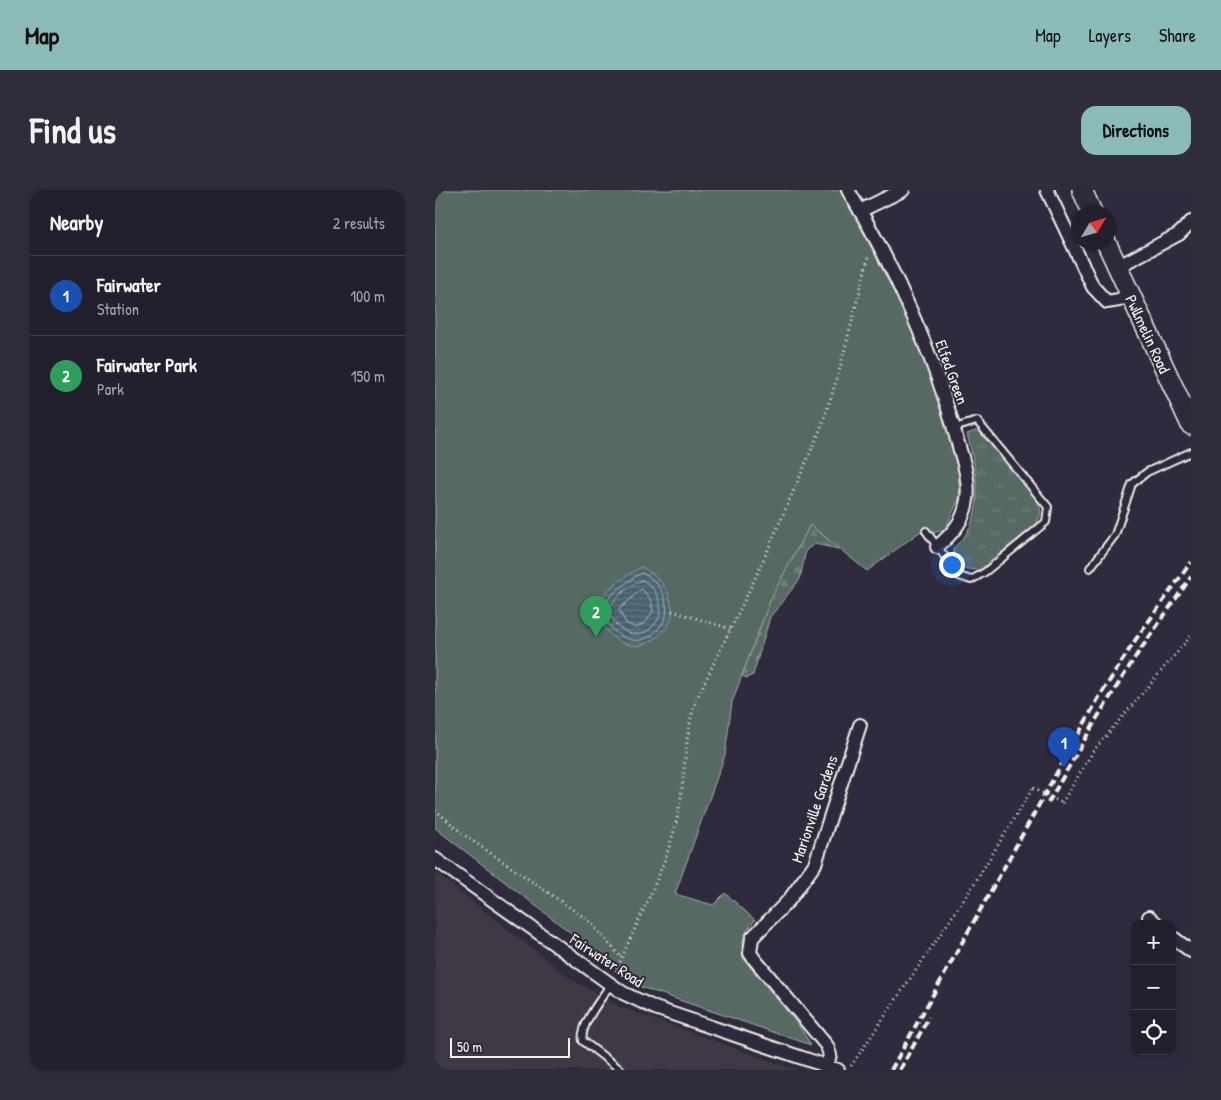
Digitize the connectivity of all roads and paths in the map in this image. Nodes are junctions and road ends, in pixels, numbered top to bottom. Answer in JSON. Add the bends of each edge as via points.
{"nodes":[{"id":1,"x":848,"y":190,"type":"edge"},
{"id":2,"x":903,"y":190,"type":"edge"},
{"id":3,"x":1047,"y":190,"type":"edge"},
{"id":4,"x":1082,"y":190,"type":"edge"},
{"id":5,"x":1089,"y":205,"type":"edge"},
{"id":6,"x":860,"y":211,"type":"junction"},
{"id":7,"x":1191,"y":222,"type":"edge"},
{"id":8,"x":874,"y":238,"type":"junction"},
{"id":9,"x":1110,"y":250,"type":"edge"},
{"id":10,"x":1117,"y":267,"type":"junction"},
{"id":11,"x":1129,"y":294,"type":"junction"},
{"id":12,"x":1191,"y":425,"type":"edge"},
{"id":13,"x":954,"y":428,"type":"junction"},
{"id":14,"x":1191,"y":452,"type":"edge"},
{"id":15,"x":926,"y":531,"type":"dead end"},
{"id":16,"x":937,"y":546,"type":"junction"},
{"id":17,"x":1090,"y":568,"type":"dead end"},
{"id":18,"x":672,"y":611,"type":"dead end"},
{"id":19,"x":731,"y":628,"type":"junction"},
{"id":20,"x":1191,"y":636,"type":"edge"},
{"id":21,"x":860,"y":725,"type":"dead end"},
{"id":22,"x":435,"y":810,"type":"edge"},
{"id":23,"x":435,"y":859,"type":"edge"},
{"id":24,"x":1176,"y":940,"type":"edge"},
{"id":25,"x":1191,"y":951,"type":"edge"},
{"id":26,"x":621,"y":957,"type":"junction"},
{"id":27,"x":610,"y":986,"type":"junction"},
{"id":28,"x":832,"y":1068,"type":"edge"},
{"id":29,"x":621,"y":1070,"type":"edge"},
{"id":30,"x":849,"y":1070,"type":"edge"}],
"edges":[{"from":1,"to":6,"type":"street","name":"Elfed Green"},
{"from":2,"to":6,"type":"street"},
{"from":3,"to":11,"type":"street","via":[[1093,287],[1107,302]]},
{"from":4,"to":5,"type":"street"},
{"from":6,"to":8,"type":"street","name":"Elfed Green"},
{"from":7,"to":10,"type":"street","via":[[1179,234]]},
{"from":8,"to":13,"type":"street","name":"Elfed Green","via":[[914,319]]},
{"from":8,"to":19,"type":"path","via":[[821,428]]},
{"from":9,"to":10,"type":"street","name":"Pwllmelin Road"},
{"from":10,"to":11,"type":"street","name":"Pwllmelin Road"},
{"from":11,"to":12,"type":"street","name":"Pwllmelin Road"},
{"from":13,"to":16,"type":"street","name":"Elfed Green","via":[[965,467],[967,500],[953,533]]},
{"from":13,"to":16,"type":"lane","via":[[977,421],[1048,507],[1046,522],[971,580],[959,576]]},
{"from":14,"to":17,"type":"lane","via":[[1147,472],[1132,484],[1115,535]]},
{"from":15,"to":16,"type":"lane"},
{"from":18,"to":19,"type":"path"},
{"from":19,"to":26,"type":"path","via":[[689,720],[679,808],[673,832],[663,864]]},
{"from":20,"to":30,"type":"path","bridge":true,"via":[[1094,750],[1062,803],[1033,788],[1024,808]]},
{"from":21,"to":28,"type":"street","name":"Marionville Gardens","via":[[815,864],[789,900],[756,933],[750,945],[750,953],[755,960],[827,1046]]},
{"from":22,"to":26,"type":"path","via":[[467,837],[588,920]]},
{"from":23,"to":27,"type":"street","name":"Fairwater Road"},
{"from":24,"to":25,"type":"street"},
{"from":26,"to":27,"type":"path"},
{"from":27,"to":28,"type":"street","name":"Fairwater Road","via":[[655,1008]]},
{"from":27,"to":29,"type":"lane","via":[[588,1020],[582,1036],[583,1041]]}]}
